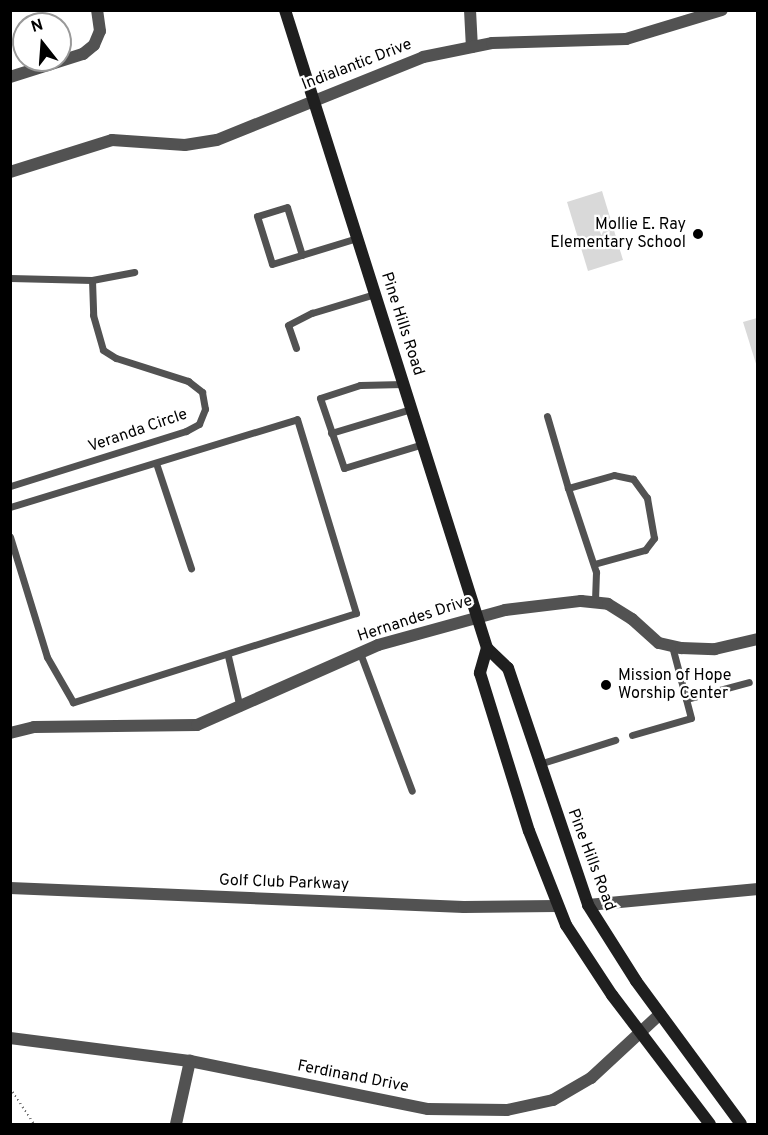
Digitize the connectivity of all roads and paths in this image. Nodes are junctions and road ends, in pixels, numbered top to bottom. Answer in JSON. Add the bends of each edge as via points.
{"nodes":[{"id":1,"x":97,"y":10,"type":"edge"},
{"id":2,"x":285,"y":10,"type":"edge"},
{"id":3,"x":470,"y":10,"type":"edge"},
{"id":4,"x":722,"y":10,"type":"edge"},
{"id":5,"x":472,"y":46,"type":"junction"},
{"id":6,"x":10,"y":77,"type":"edge"},
{"id":7,"x":313,"y":100,"type":"junction"},
{"id":8,"x":10,"y":172,"type":"edge"},
{"id":9,"x":357,"y":238,"type":"junction"},
{"id":10,"x":302,"y":255,"type":"junction"},
{"id":11,"x":134,"y":272,"type":"dead end"},
{"id":12,"x":10,"y":278,"type":"edge"},
{"id":13,"x":92,"y":280,"type":"junction"},
{"id":14,"x":375,"y":294,"type":"junction"},
{"id":15,"x":296,"y":348,"type":"dead end"},
{"id":16,"x":403,"y":384,"type":"junction"},
{"id":17,"x":411,"y":409,"type":"junction"},
{"id":18,"x":547,"y":416,"type":"dead end"},
{"id":19,"x":331,"y":433,"type":"junction"},
{"id":20,"x":423,"y":444,"type":"junction"},
{"id":21,"x":156,"y":462,"type":"junction"},
{"id":22,"x":10,"y":486,"type":"edge"},
{"id":23,"x":568,"y":488,"type":"junction"},
{"id":24,"x":10,"y":507,"type":"edge"},
{"id":25,"x":10,"y":537,"type":"edge"},
{"id":26,"x":594,"y":564,"type":"junction"},
{"id":27,"x":191,"y":568,"type":"dead end"},
{"id":28,"x":595,"y":603,"type":"junction"},
{"id":29,"x":477,"y":615,"type":"junction"},
{"id":30,"x":758,"y":639,"type":"edge"},
{"id":31,"x":672,"y":646,"type":"junction"},
{"id":32,"x":487,"y":648,"type":"junction"},
{"id":33,"x":360,"y":653,"type":"junction"},
{"id":34,"x":228,"y":656,"type":"junction"},
{"id":35,"x":749,"y":682,"type":"dead end"},
{"id":36,"x":686,"y":699,"type":"junction"},
{"id":37,"x":240,"y":708,"type":"junction"},
{"id":38,"x":10,"y":733,"type":"edge"},
{"id":39,"x":632,"y":735,"type":"dead end"},
{"id":40,"x":615,"y":740,"type":"dead end"},
{"id":41,"x":539,"y":764,"type":"junction"},
{"id":42,"x":412,"y":791,"type":"dead end"},
{"id":43,"x":10,"y":888,"type":"edge"},
{"id":44,"x":758,"y":889,"type":"edge"},
{"id":45,"x":588,"y":905,"type":"junction"},
{"id":46,"x":557,"y":906,"type":"junction"},
{"id":47,"x":660,"y":1014,"type":"junction"},
{"id":48,"x":640,"y":1031,"type":"junction"},
{"id":49,"x":10,"y":1038,"type":"edge"},
{"id":50,"x":190,"y":1061,"type":"junction"},
{"id":51,"x":10,"y":1088,"type":"edge"},
{"id":52,"x":507,"y":1110,"type":"junction"},
{"id":53,"x":34,"y":1125,"type":"edge"},
{"id":54,"x":176,"y":1125,"type":"edge"},
{"id":55,"x":507,"y":1125,"type":"edge"},
{"id":56,"x":710,"y":1125,"type":"edge"},
{"id":57,"x":741,"y":1125,"type":"edge"}],
"edges":[{"from":1,"to":6,"type":"street","via":[[100,31],[88,50]]},
{"from":2,"to":7,"type":"main road","name":"Pine Hills Road"},
{"from":3,"to":5,"type":"street"},
{"from":4,"to":5,"type":"street","name":"Indialantic Drive","via":[[626,39]]},
{"from":5,"to":7,"type":"street","name":"Indialantic Drive","via":[[409,61]]},
{"from":7,"to":8,"type":"street","name":"Indialantic Drive","via":[[217,140],[185,145],[112,140]]},
{"from":7,"to":9,"type":"main road","name":"Pine Hills Road"},
{"from":9,"to":10,"type":"lane"},
{"from":9,"to":14,"type":"main road","name":"Pine Hills Road"},
{"from":10,"to":10,"type":"lane","via":[[287,207],[257,216],[272,264]]},
{"from":11,"to":13,"type":"lane"},
{"from":12,"to":13,"type":"lane"},
{"from":13,"to":22,"type":"lane","name":"Veranda Circle","via":[[93,315],[103,350],[116,358],[188,381],[202,392],[205,409],[199,424]]},
{"from":14,"to":15,"type":"lane","via":[[312,313],[288,325]]},
{"from":14,"to":16,"type":"main road","name":"Pine Hills Road"},
{"from":16,"to":17,"type":"main road","name":"Pine Hills Road"},
{"from":16,"to":19,"type":"lane","via":[[360,385],[321,395]]},
{"from":17,"to":19,"type":"lane"},
{"from":17,"to":20,"type":"main road","name":"Pine Hills Road"},
{"from":18,"to":23,"type":"lane"},
{"from":19,"to":20,"type":"lane","via":[[344,468]]},
{"from":20,"to":29,"type":"main road","name":"Pine Hills Road"},
{"from":21,"to":24,"type":"lane"},
{"from":21,"to":27,"type":"lane"},
{"from":21,"to":34,"type":"lane","via":[[297,419],[356,614]]},
{"from":23,"to":26,"type":"lane"},
{"from":23,"to":26,"type":"lane","via":[[623,475],[641,485],[646,498],[654,538],[645,550]]},
{"from":25,"to":34,"type":"lane","via":[[47,657],[73,702]]},
{"from":26,"to":28,"type":"lane"},
{"from":28,"to":29,"type":"street","name":"Hernandes Drive","via":[[581,601]]},
{"from":28,"to":31,"type":"street","name":"Hernandes Drive","via":[[608,604],[659,643]]},
{"from":29,"to":32,"type":"main road","name":"Pine Hills Road"},
{"from":29,"to":33,"type":"street","name":"Hernandes Drive"},
{"from":30,"to":31,"type":"street","name":"Hernandes Drive","via":[[715,649]]},
{"from":31,"to":36,"type":"lane"},
{"from":32,"to":41,"type":"main road","name":"Pine Hills Road","via":[[508,668]]},
{"from":32,"to":46,"type":"main road","name":"Pine Hills Road","via":[[480,673],[529,831]]},
{"from":33,"to":37,"type":"street","name":"Hernandes Drive"},
{"from":33,"to":42,"type":"lane"},
{"from":34,"to":37,"type":"lane"},
{"from":35,"to":36,"type":"lane"},
{"from":36,"to":39,"type":"lane","via":[[691,718]]},
{"from":37,"to":38,"type":"street","name":"Hernandes Drive","via":[[197,725],[34,727]]},
{"from":40,"to":41,"type":"lane"},
{"from":41,"to":45,"type":"main road","name":"Pine Hills Road"},
{"from":43,"to":46,"type":"street","name":"Golf Club Parkway","via":[[464,906]]},
{"from":44,"to":45,"type":"street"},
{"from":45,"to":47,"type":"main road","name":"Pine Hills Road","via":[[602,932]]},
{"from":46,"to":48,"type":"main road","name":"Pine Hills Road","via":[[588,960]]},
{"from":47,"to":48,"type":"street","name":"Ferdinand Drive"},
{"from":47,"to":57,"type":"main road","name":"Pine Hills Road"},
{"from":48,"to":52,"type":"street","name":"Ferdinand Drive","via":[[591,1078],[553,1100]]},
{"from":48,"to":56,"type":"main road","name":"Pine Hills Road"},
{"from":49,"to":50,"type":"street","name":"Ferdinand Drive"},
{"from":50,"to":52,"type":"street","name":"Ferdinand Drive","via":[[428,1109]]},
{"from":50,"to":54,"type":"street"},
{"from":51,"to":53,"type":"path"},
{"from":52,"to":55,"type":"street"}]}
